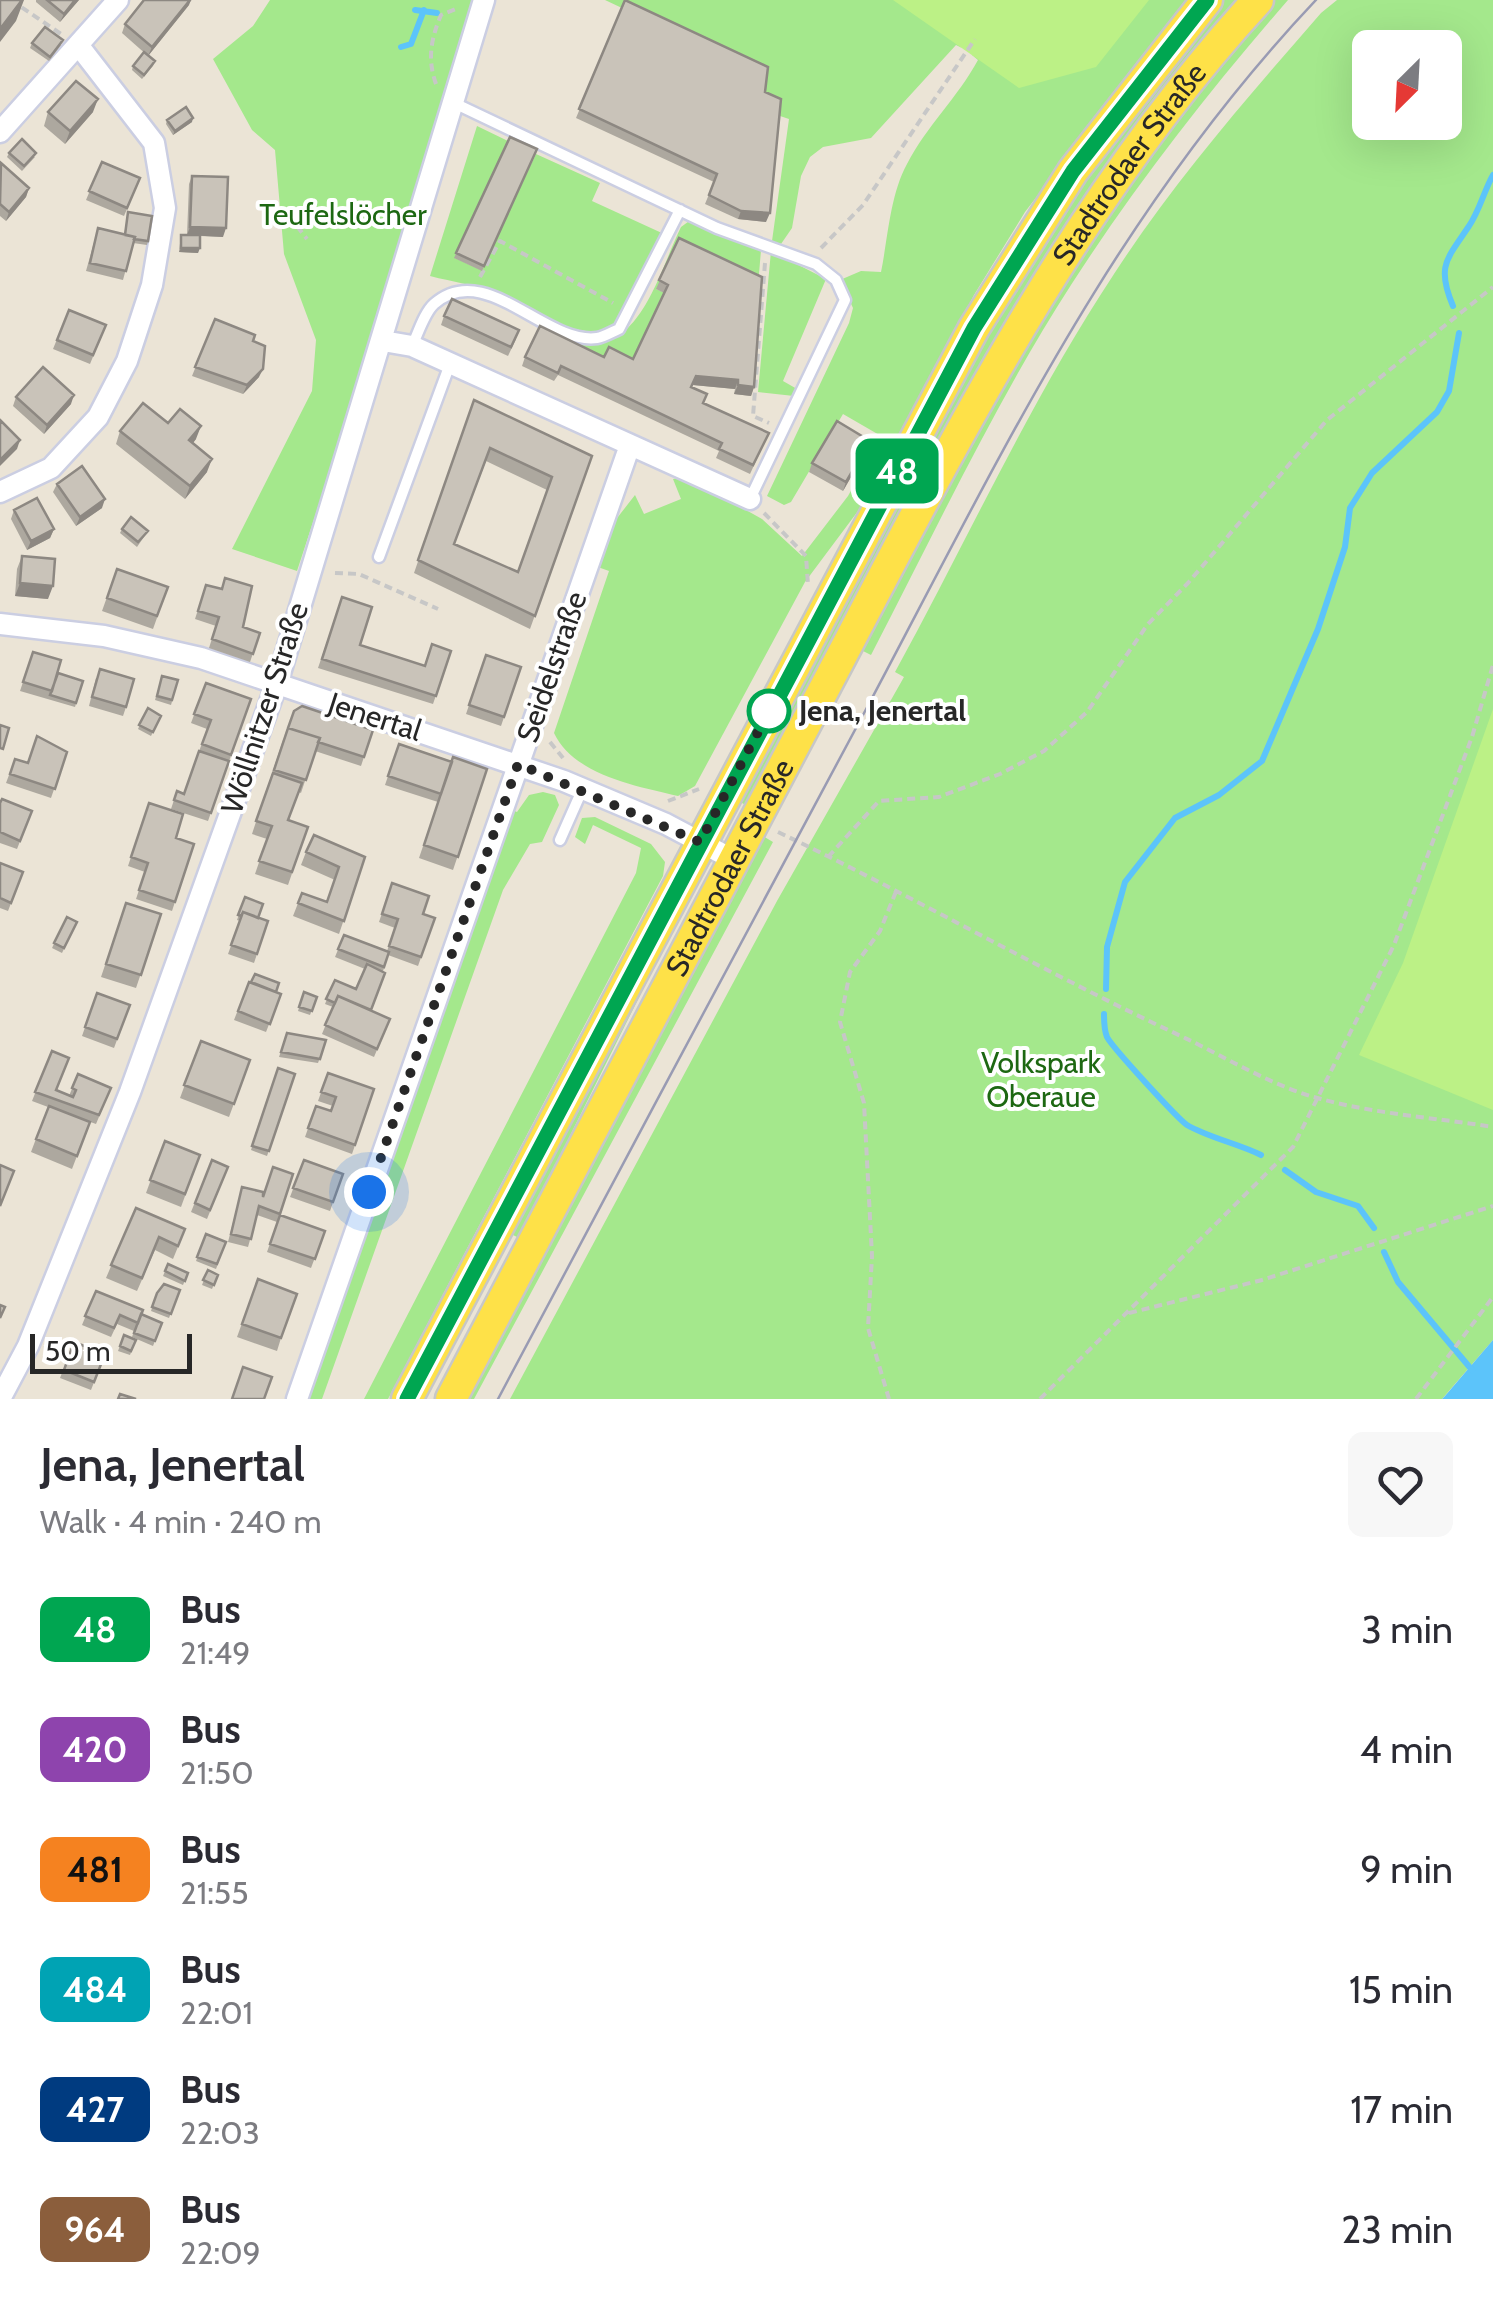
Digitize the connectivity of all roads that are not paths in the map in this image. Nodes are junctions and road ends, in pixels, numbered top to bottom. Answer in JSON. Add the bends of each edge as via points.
{"nodes":[{"id":1,"x":118,"y":0,"type":"edge"},
{"id":2,"x":484,"y":0,"type":"edge"},
{"id":3,"x":1207,"y":0,"type":"edge"},
{"id":4,"x":1258,"y":0,"type":"edge"},
{"id":5,"x":79,"y":46,"type":"junction"},
{"id":6,"x":454,"y":103,"type":"junction"},
{"id":7,"x":0,"y":132,"type":"edge"},
{"id":8,"x":680,"y":210,"type":"junction"},
{"id":9,"x":384,"y":341,"type":"junction"},
{"id":10,"x":412,"y":346,"type":"junction"},
{"id":11,"x":450,"y":364,"type":"junction"},
{"id":12,"x":630,"y":445,"type":"junction"},
{"id":13,"x":0,"y":492,"type":"edge"},
{"id":14,"x":750,"y":500,"type":"joint"},
{"id":15,"x":379,"y":557,"type":"dead end"},
{"id":16,"x":0,"y":624,"type":"edge"},
{"id":17,"x":276,"y":684,"type":"junction"},
{"id":18,"x":518,"y":764,"type":"junction"},
{"id":19,"x":583,"y":788,"type":"junction"},
{"id":20,"x":560,"y":840,"type":"dead end"},
{"id":21,"x":700,"y":842,"type":"junction"},
{"id":22,"x":734,"y":860,"type":"junction"},
{"id":23,"x":0,"y":1399,"type":"edge"},
{"id":24,"x":297,"y":1399,"type":"edge"},
{"id":25,"x":407,"y":1399,"type":"edge"},
{"id":26,"x":451,"y":1399,"type":"edge"}],
"edges":[{"from":1,"to":5,"type":"street"},
{"from":2,"to":6,"type":"street","name":"Wöllnitzer Straße"},
{"from":3,"to":21,"type":"main road","name":"Stadtrodaer Straße","via":[[1073,171],[974,328]]},
{"from":4,"to":22,"type":"main road","name":"Stadtrodaer Straße","via":[[1157,123],[1055,270],[971,413]]},
{"from":5,"to":7,"type":"street"},
{"from":5,"to":13,"type":"street","via":[[154,143],[165,208],[152,286],[127,361],[98,416],[51,468]]},
{"from":6,"to":8,"type":"lane"},
{"from":6,"to":9,"type":"street","name":"Wöllnitzer Straße"},
{"from":8,"to":10,"type":"lane","via":[[619,329],[598,338],[577,336],[494,297],[458,291],[433,305]]},
{"from":8,"to":14,"type":"lane","via":[[810,261],[836,280],[844,300]]},
{"from":9,"to":10,"type":"street"},
{"from":9,"to":17,"type":"street","name":"Wöllnitzer Straße"},
{"from":10,"to":11,"type":"street"},
{"from":11,"to":12,"type":"street"},
{"from":11,"to":15,"type":"lane"},
{"from":12,"to":14,"type":"street"},
{"from":12,"to":18,"type":"street","name":"Seidelstraße"},
{"from":16,"to":17,"type":"street","name":"Jenertal","via":[[153,645]]},
{"from":17,"to":18,"type":"street","name":"Jenertal"},
{"from":17,"to":23,"type":"street","name":"Wöllnitzer Straße","via":[[130,1092],[28,1346]]},
{"from":18,"to":19,"type":"street","name":"Jenertal"},
{"from":18,"to":24,"type":"street","name":"Seidelstraße"},
{"from":19,"to":20,"type":"lane"},
{"from":19,"to":21,"type":"street","name":"Jenertal"},
{"from":21,"to":22,"type":"street","name":"Jenertal"},
{"from":21,"to":25,"type":"main road","name":"Stadtrodaer Straße"},
{"from":22,"to":26,"type":"main road","name":"Stadtrodaer Straße"}]}
